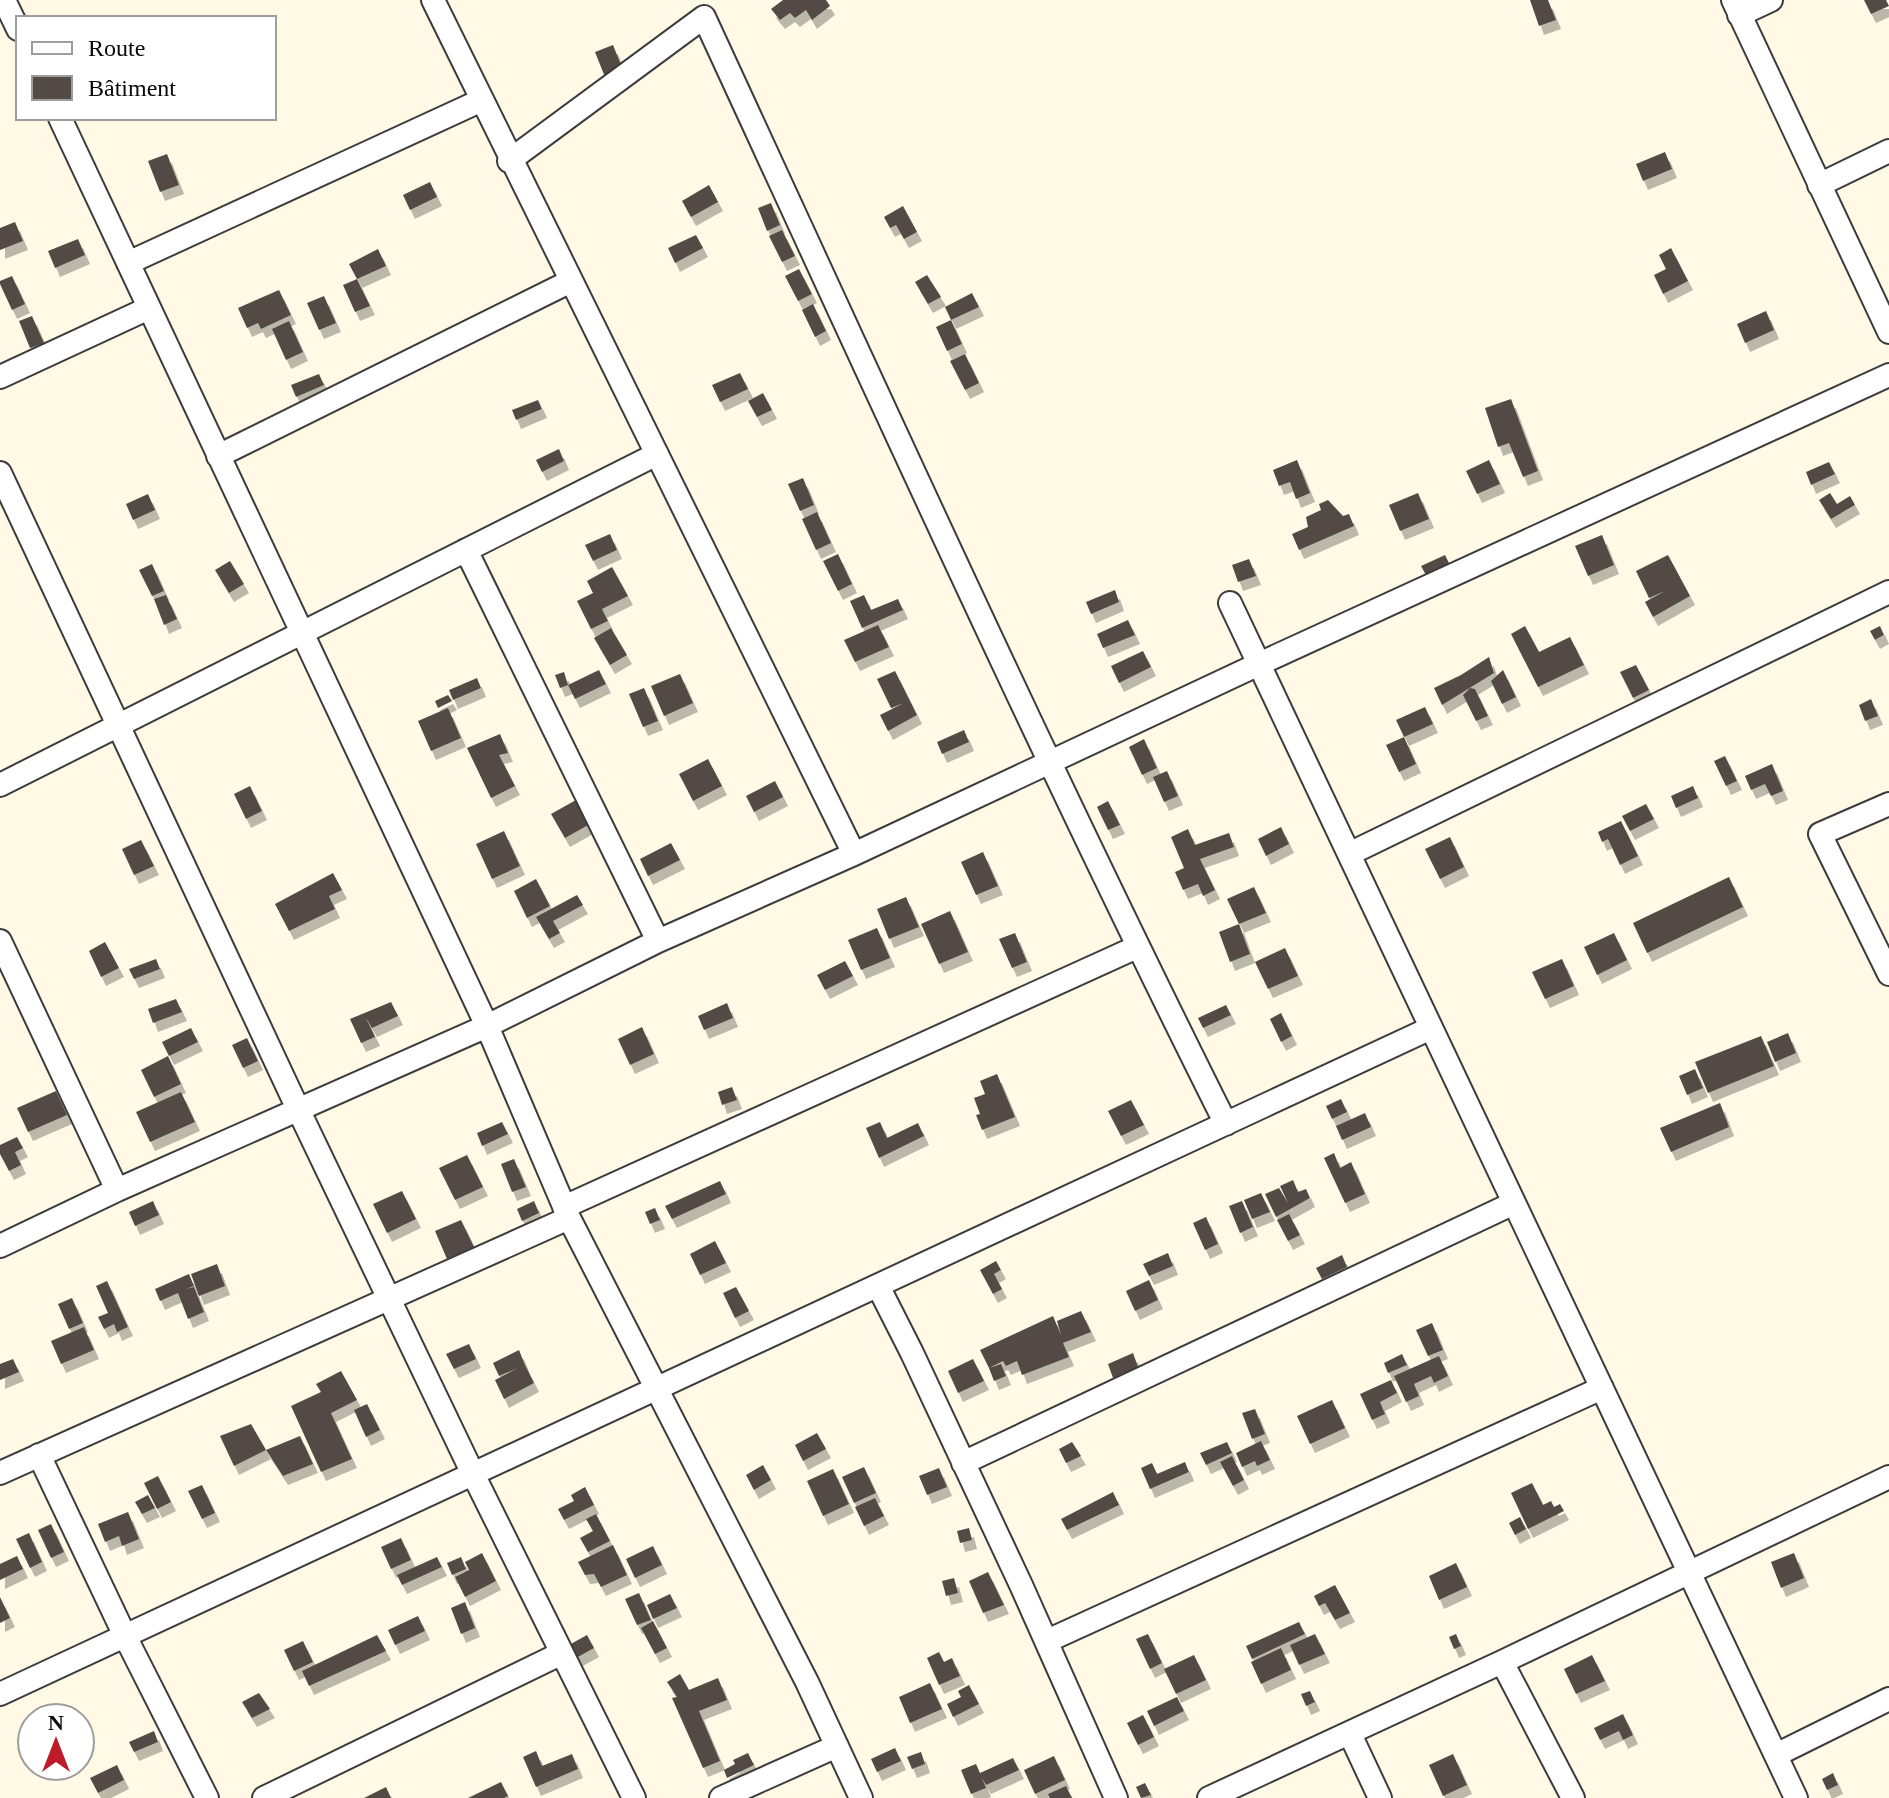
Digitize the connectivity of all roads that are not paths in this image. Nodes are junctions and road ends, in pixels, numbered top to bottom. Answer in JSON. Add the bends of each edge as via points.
{"nodes":[{"id":1,"x":4,"y":0,"type":"edge"},
{"id":2,"x":433,"y":0,"type":"edge"},
{"id":3,"x":1771,"y":0,"type":"edge"},
{"id":4,"x":1736,"y":8,"type":"edge"},
{"id":5,"x":16,"y":25,"type":"edge"},
{"id":6,"x":482,"y":100,"type":"junction"},
{"id":7,"x":61,"y":120,"type":"edge"},
{"id":8,"x":1889,"y":151,"type":"edge"},
{"id":9,"x":510,"y":160,"type":"junction"},
{"id":10,"x":1819,"y":185,"type":"junction"},
{"id":11,"x":128,"y":263,"type":"junction"},
{"id":12,"x":571,"y":281,"type":"junction"},
{"id":13,"x":149,"y":308,"type":"junction"},
{"id":14,"x":1889,"y":332,"type":"edge"},
{"id":15,"x":1889,"y":375,"type":"edge"},
{"id":16,"x":0,"y":377,"type":"edge"},
{"id":17,"x":657,"y":454,"type":"junction"},
{"id":18,"x":218,"y":456,"type":"junction"},
{"id":19,"x":0,"y":473,"type":"edge"},
{"id":20,"x":466,"y":550,"type":"junction"},
{"id":21,"x":1889,"y":592,"type":"edge"},
{"id":22,"x":1230,"y":603,"type":"dead end"},
{"id":23,"x":302,"y":633,"type":"junction"},
{"id":24,"x":1259,"y":664,"type":"junction"},
{"id":25,"x":118,"y":725,"type":"junction"},
{"id":26,"x":1049,"y":763,"type":"junction"},
{"id":27,"x":0,"y":785,"type":"edge"},
{"id":28,"x":1889,"y":804,"type":"edge"},
{"id":29,"x":854,"y":854,"type":"junction"},
{"id":30,"x":1349,"y":854,"type":"junction"},
{"id":31,"x":0,"y":941,"type":"edge"},
{"id":32,"x":658,"y":941,"type":"junction"},
{"id":33,"x":1137,"y":947,"type":"junction"},
{"id":34,"x":1889,"y":974,"type":"edge"},
{"id":35,"x":487,"y":1026,"type":"junction"},
{"id":36,"x":1431,"y":1028,"type":"junction"},
{"id":37,"x":298,"y":1109,"type":"junction"},
{"id":38,"x":1226,"y":1124,"type":"junction"},
{"id":39,"x":117,"y":1190,"type":"junction"},
{"id":40,"x":1514,"y":1203,"type":"junction"},
{"id":41,"x":567,"y":1212,"type":"junction"},
{"id":42,"x":0,"y":1246,"type":"edge"},
{"id":43,"x":878,"y":1286,"type":"junction"},
{"id":44,"x":390,"y":1298,"type":"junction"},
{"id":45,"x":1602,"y":1388,"type":"junction"},
{"id":46,"x":656,"y":1389,"type":"junction"},
{"id":47,"x":39,"y":1455,"type":"junction"},
{"id":48,"x":963,"y":1463,"type":"junction"},
{"id":49,"x":0,"y":1473,"type":"edge"},
{"id":50,"x":473,"y":1474,"type":"junction"},
{"id":51,"x":1889,"y":1477,"type":"edge"},
{"id":52,"x":1689,"y":1573,"type":"junction"},
{"id":53,"x":125,"y":1636,"type":"junction"},
{"id":54,"x":1047,"y":1641,"type":"junction"},
{"id":55,"x":562,"y":1653,"type":"junction"},
{"id":56,"x":1502,"y":1662,"type":"junction"},
{"id":57,"x":0,"y":1694,"type":"edge"},
{"id":58,"x":1889,"y":1699,"type":"edge"},
{"id":59,"x":1350,"y":1734,"type":"junction"},
{"id":60,"x":837,"y":1746,"type":"junction"},
{"id":61,"x":1776,"y":1755,"type":"junction"},
{"id":62,"x":207,"y":1798,"type":"edge"},
{"id":63,"x":264,"y":1798,"type":"edge"},
{"id":64,"x":634,"y":1798,"type":"edge"},
{"id":65,"x":721,"y":1798,"type":"edge"},
{"id":66,"x":861,"y":1798,"type":"edge"},
{"id":67,"x":1116,"y":1798,"type":"edge"},
{"id":68,"x":1209,"y":1798,"type":"edge"},
{"id":69,"x":1380,"y":1798,"type":"edge"},
{"id":70,"x":1573,"y":1798,"type":"edge"},
{"id":71,"x":1796,"y":1798,"type":"edge"}],
"edges":[{"from":1,"to":5,"type":"street"},
{"from":2,"to":6,"type":"street"},
{"from":3,"to":4,"type":"street"},
{"from":4,"to":10,"type":"street"},
{"from":6,"to":9,"type":"street"},
{"from":6,"to":11,"type":"street"},
{"from":7,"to":11,"type":"street"},
{"from":8,"to":10,"type":"street"},
{"from":9,"to":12,"type":"street"},
{"from":9,"to":26,"type":"street","via":[[704,17]]},
{"from":10,"to":14,"type":"street"},
{"from":11,"to":13,"type":"street"},
{"from":12,"to":17,"type":"street"},
{"from":12,"to":18,"type":"street"},
{"from":13,"to":16,"type":"street"},
{"from":13,"to":18,"type":"street"},
{"from":15,"to":24,"type":"street"},
{"from":17,"to":20,"type":"street"},
{"from":17,"to":29,"type":"street"},
{"from":18,"to":23,"type":"street"},
{"from":19,"to":25,"type":"street"},
{"from":20,"to":23,"type":"street"},
{"from":20,"to":32,"type":"street"},
{"from":21,"to":30,"type":"street"},
{"from":22,"to":24,"type":"street"},
{"from":23,"to":25,"type":"street"},
{"from":23,"to":35,"type":"street"},
{"from":24,"to":26,"type":"street"},
{"from":24,"to":30,"type":"street"},
{"from":25,"to":27,"type":"street"},
{"from":25,"to":37,"type":"street"},
{"from":26,"to":29,"type":"street"},
{"from":26,"to":33,"type":"street"},
{"from":28,"to":34,"type":"street","via":[[1820,834]]},
{"from":29,"to":32,"type":"street"},
{"from":30,"to":36,"type":"street"},
{"from":31,"to":39,"type":"street"},
{"from":32,"to":35,"type":"street"},
{"from":33,"to":38,"type":"street"},
{"from":33,"to":41,"type":"street"},
{"from":35,"to":37,"type":"street"},
{"from":35,"to":41,"type":"street"},
{"from":36,"to":38,"type":"street"},
{"from":36,"to":40,"type":"street"},
{"from":37,"to":39,"type":"street"},
{"from":37,"to":44,"type":"street"},
{"from":38,"to":43,"type":"street"},
{"from":39,"to":42,"type":"street"},
{"from":40,"to":45,"type":"street"},
{"from":40,"to":48,"type":"street"},
{"from":41,"to":44,"type":"street"},
{"from":41,"to":46,"type":"street"},
{"from":43,"to":46,"type":"street"},
{"from":43,"to":48,"type":"street"},
{"from":44,"to":47,"type":"street"},
{"from":44,"to":50,"type":"street"},
{"from":45,"to":52,"type":"street"},
{"from":45,"to":54,"type":"street"},
{"from":46,"to":50,"type":"street"},
{"from":46,"to":60,"type":"street"},
{"from":47,"to":49,"type":"street"},
{"from":47,"to":53,"type":"street"},
{"from":48,"to":54,"type":"street"},
{"from":50,"to":53,"type":"street"},
{"from":50,"to":55,"type":"street"},
{"from":51,"to":52,"type":"street"},
{"from":52,"to":56,"type":"street"},
{"from":52,"to":61,"type":"street"},
{"from":53,"to":57,"type":"street"},
{"from":53,"to":62,"type":"street"},
{"from":54,"to":67,"type":"street"},
{"from":55,"to":63,"type":"street"},
{"from":55,"to":64,"type":"street"},
{"from":56,"to":59,"type":"street"},
{"from":56,"to":70,"type":"street"},
{"from":58,"to":61,"type":"street"},
{"from":59,"to":68,"type":"street"},
{"from":59,"to":69,"type":"street"},
{"from":60,"to":65,"type":"street"},
{"from":60,"to":66,"type":"street"},
{"from":61,"to":71,"type":"street"}]}
